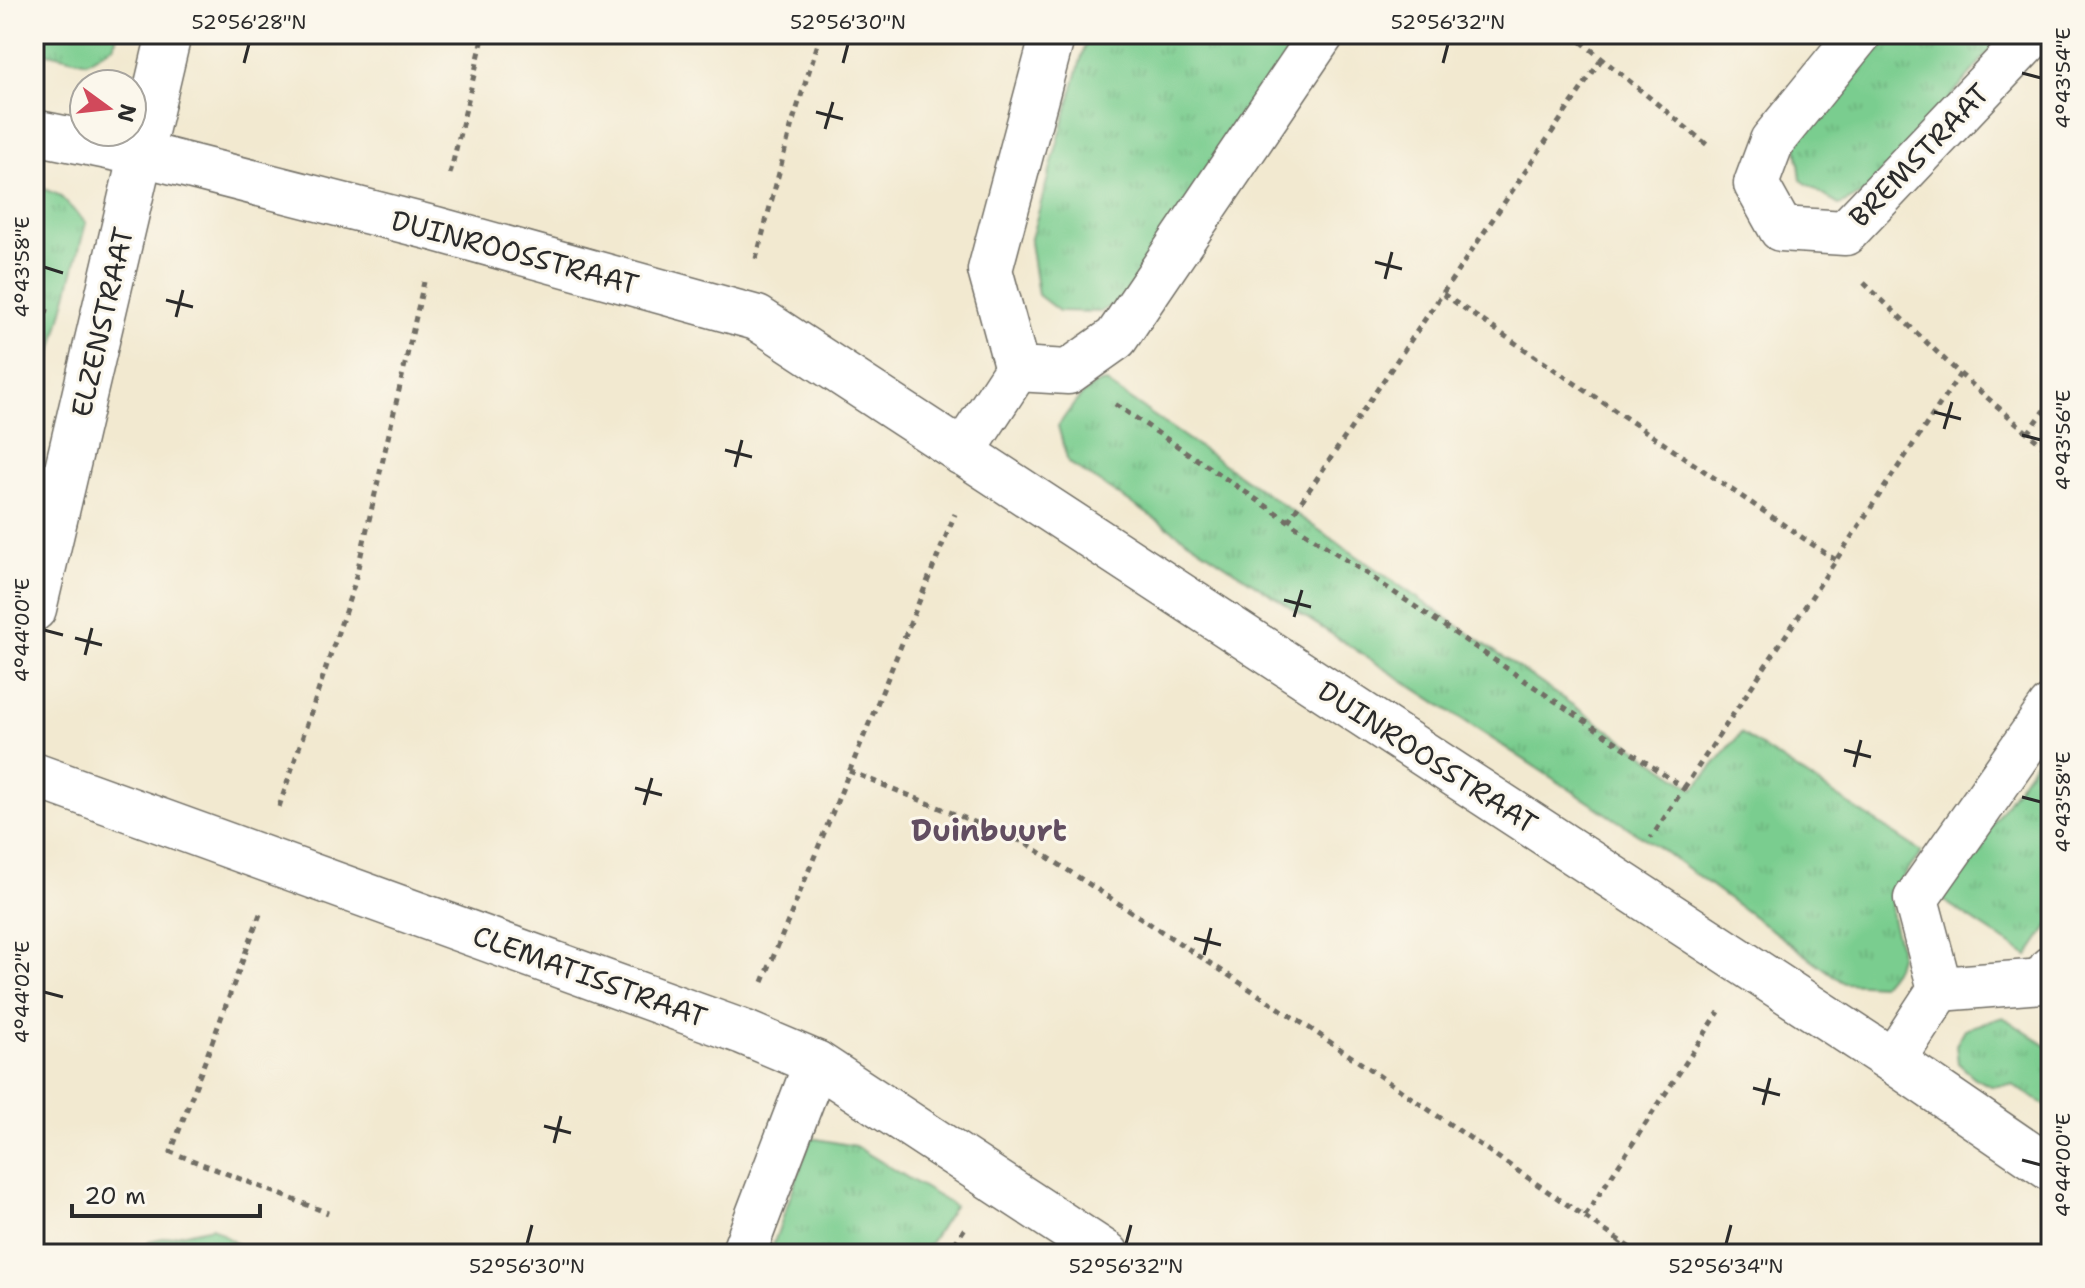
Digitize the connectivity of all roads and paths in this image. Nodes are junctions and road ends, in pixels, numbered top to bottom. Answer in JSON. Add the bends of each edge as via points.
{"nodes":[{"id":1,"x":169,"y":34,"type":"edge"},
{"id":2,"x":484,"y":34,"type":"edge"},
{"id":3,"x":821,"y":34,"type":"edge"},
{"id":4,"x":1053,"y":34,"type":"edge"},
{"id":5,"x":1322,"y":34,"type":"edge"},
{"id":6,"x":1572,"y":34,"type":"edge"},
{"id":7,"x":1859,"y":34,"type":"edge"},
{"id":8,"x":2034,"y":34,"type":"edge"},
{"id":9,"x":1601,"y":60,"type":"junction"},
{"id":10,"x":34,"y":132,"type":"edge"},
{"id":11,"x":142,"y":154,"type":"junction"},
{"id":12,"x":1756,"y":184,"type":"junction"},
{"id":13,"x":436,"y":229,"type":"junction"},
{"id":14,"x":1845,"y":233,"type":"junction"},
{"id":15,"x":1443,"y":294,"type":"junction"},
{"id":16,"x":742,"y":314,"type":"junction"},
{"id":17,"x":1017,"y":369,"type":"junction"},
{"id":18,"x":1068,"y":372,"type":"junction"},
{"id":19,"x":1960,"y":374,"type":"junction"},
{"id":20,"x":2051,"y":402,"type":"edge"},
{"id":21,"x":2028,"y":433,"type":"junction"},
{"id":22,"x":962,"y":453,"type":"junction"},
{"id":23,"x":2051,"y":453,"type":"edge"},
{"id":24,"x":1288,"y":521,"type":"junction"},
{"id":25,"x":1837,"y":561,"type":"junction"},
{"id":26,"x":34,"y":609,"type":"edge"},
{"id":27,"x":2051,"y":707,"type":"edge"},
{"id":28,"x":849,"y":771,"type":"junction"},
{"id":29,"x":34,"y":775,"type":"edge"},
{"id":30,"x":1684,"y":788,"type":"junction"},
{"id":31,"x":263,"y":856,"type":"junction"},
{"id":32,"x":1621,"y":884,"type":"junction"},
{"id":33,"x":1748,"y":967,"type":"junction"},
{"id":34,"x":2051,"y":968,"type":"edge"},
{"id":35,"x":1940,"y":989,"type":"junction"},
{"id":36,"x":743,"y":1032,"type":"junction"},
{"id":37,"x":1893,"y":1061,"type":"junction"},
{"id":38,"x":816,"y":1063,"type":"junction"},
{"id":39,"x":2051,"y":1169,"type":"edge"},
{"id":40,"x":328,"y":1213,"type":"dead end"},
{"id":41,"x":1585,"y":1216,"type":"junction"},
{"id":42,"x":1621,"y":1242,"type":"junction"},
{"id":43,"x":743,"y":1254,"type":"edge"},
{"id":44,"x":1107,"y":1254,"type":"edge"},
{"id":45,"x":1613,"y":1254,"type":"edge"},
{"id":46,"x":1639,"y":1254,"type":"edge"}],
"edges":[{"from":1,"to":11,"type":"street","name":"ELZENSTRAAT"},
{"from":2,"to":13,"type":"path"},
{"from":3,"to":16,"type":"path"},
{"from":4,"to":17,"type":"street","via":[[990,270]]},
{"from":5,"to":18,"type":"street","via":[[1116,338]]},
{"from":6,"to":9,"type":"path"},
{"from":7,"to":12,"type":"street","via":[[1772,141]]},
{"from":8,"to":14,"type":"street","name":"BREMSTRAAT"},
{"from":9,"to":12,"type":"path"},
{"from":9,"to":15,"type":"path"},
{"from":10,"to":11,"type":"street","name":"DUINROOSSTRAAT"},
{"from":11,"to":13,"type":"street","name":"DUINROOSSTRAAT"},
{"from":11,"to":26,"type":"street","name":"ELZENSTRAAT"},
{"from":12,"to":14,"type":"street","name":"BREMSTRAAT","via":[[1781,229]]},
{"from":13,"to":16,"type":"street","name":"DUINROOSSTRAAT"},
{"from":13,"to":31,"type":"path","via":[[354,585]]},
{"from":14,"to":19,"type":"path","via":[[1865,286]]},
{"from":15,"to":24,"type":"path"},
{"from":15,"to":25,"type":"path"},
{"from":16,"to":22,"type":"street","name":"DUINROOSSTRAAT","via":[[757,318]]},
{"from":17,"to":18,"type":"street"},
{"from":17,"to":22,"type":"street"},
{"from":18,"to":24,"type":"path"},
{"from":19,"to":21,"type":"path"},
{"from":19,"to":25,"type":"path"},
{"from":20,"to":21,"type":"path"},
{"from":21,"to":23,"type":"path"},
{"from":22,"to":28,"type":"path","via":[[955,513]]},
{"from":22,"to":32,"type":"street","name":"DUINROOSSTRAAT"},
{"from":24,"to":30,"type":"path"},
{"from":25,"to":30,"type":"path"},
{"from":27,"to":35,"type":"street","via":[[1916,899]]},
{"from":28,"to":36,"type":"path"},
{"from":28,"to":41,"type":"path","via":[[1026,843]]},
{"from":29,"to":31,"type":"street","name":"CLEMATISSTRAAT"},
{"from":30,"to":32,"type":"path"},
{"from":31,"to":36,"type":"street","name":"CLEMATISSTRAAT"},
{"from":31,"to":40,"type":"path","via":[[262,908],[171,1152]]},
{"from":32,"to":33,"type":"street","name":"DUINROOSSTRAAT"},
{"from":33,"to":37,"type":"street","name":"DUINROOSSTRAAT"},
{"from":33,"to":41,"type":"path"},
{"from":34,"to":35,"type":"street","via":[[2043,981]]},
{"from":35,"to":37,"type":"street"},
{"from":36,"to":38,"type":"street","name":"CLEMATISSTRAAT"},
{"from":37,"to":39,"type":"street","name":"DUINROOSSTRAAT"},
{"from":38,"to":43,"type":"street"},
{"from":38,"to":44,"type":"street","name":"CLEMATISSTRAAT"},
{"from":41,"to":42,"type":"path"},
{"from":42,"to":45,"type":"path"},
{"from":42,"to":46,"type":"path"}]}
